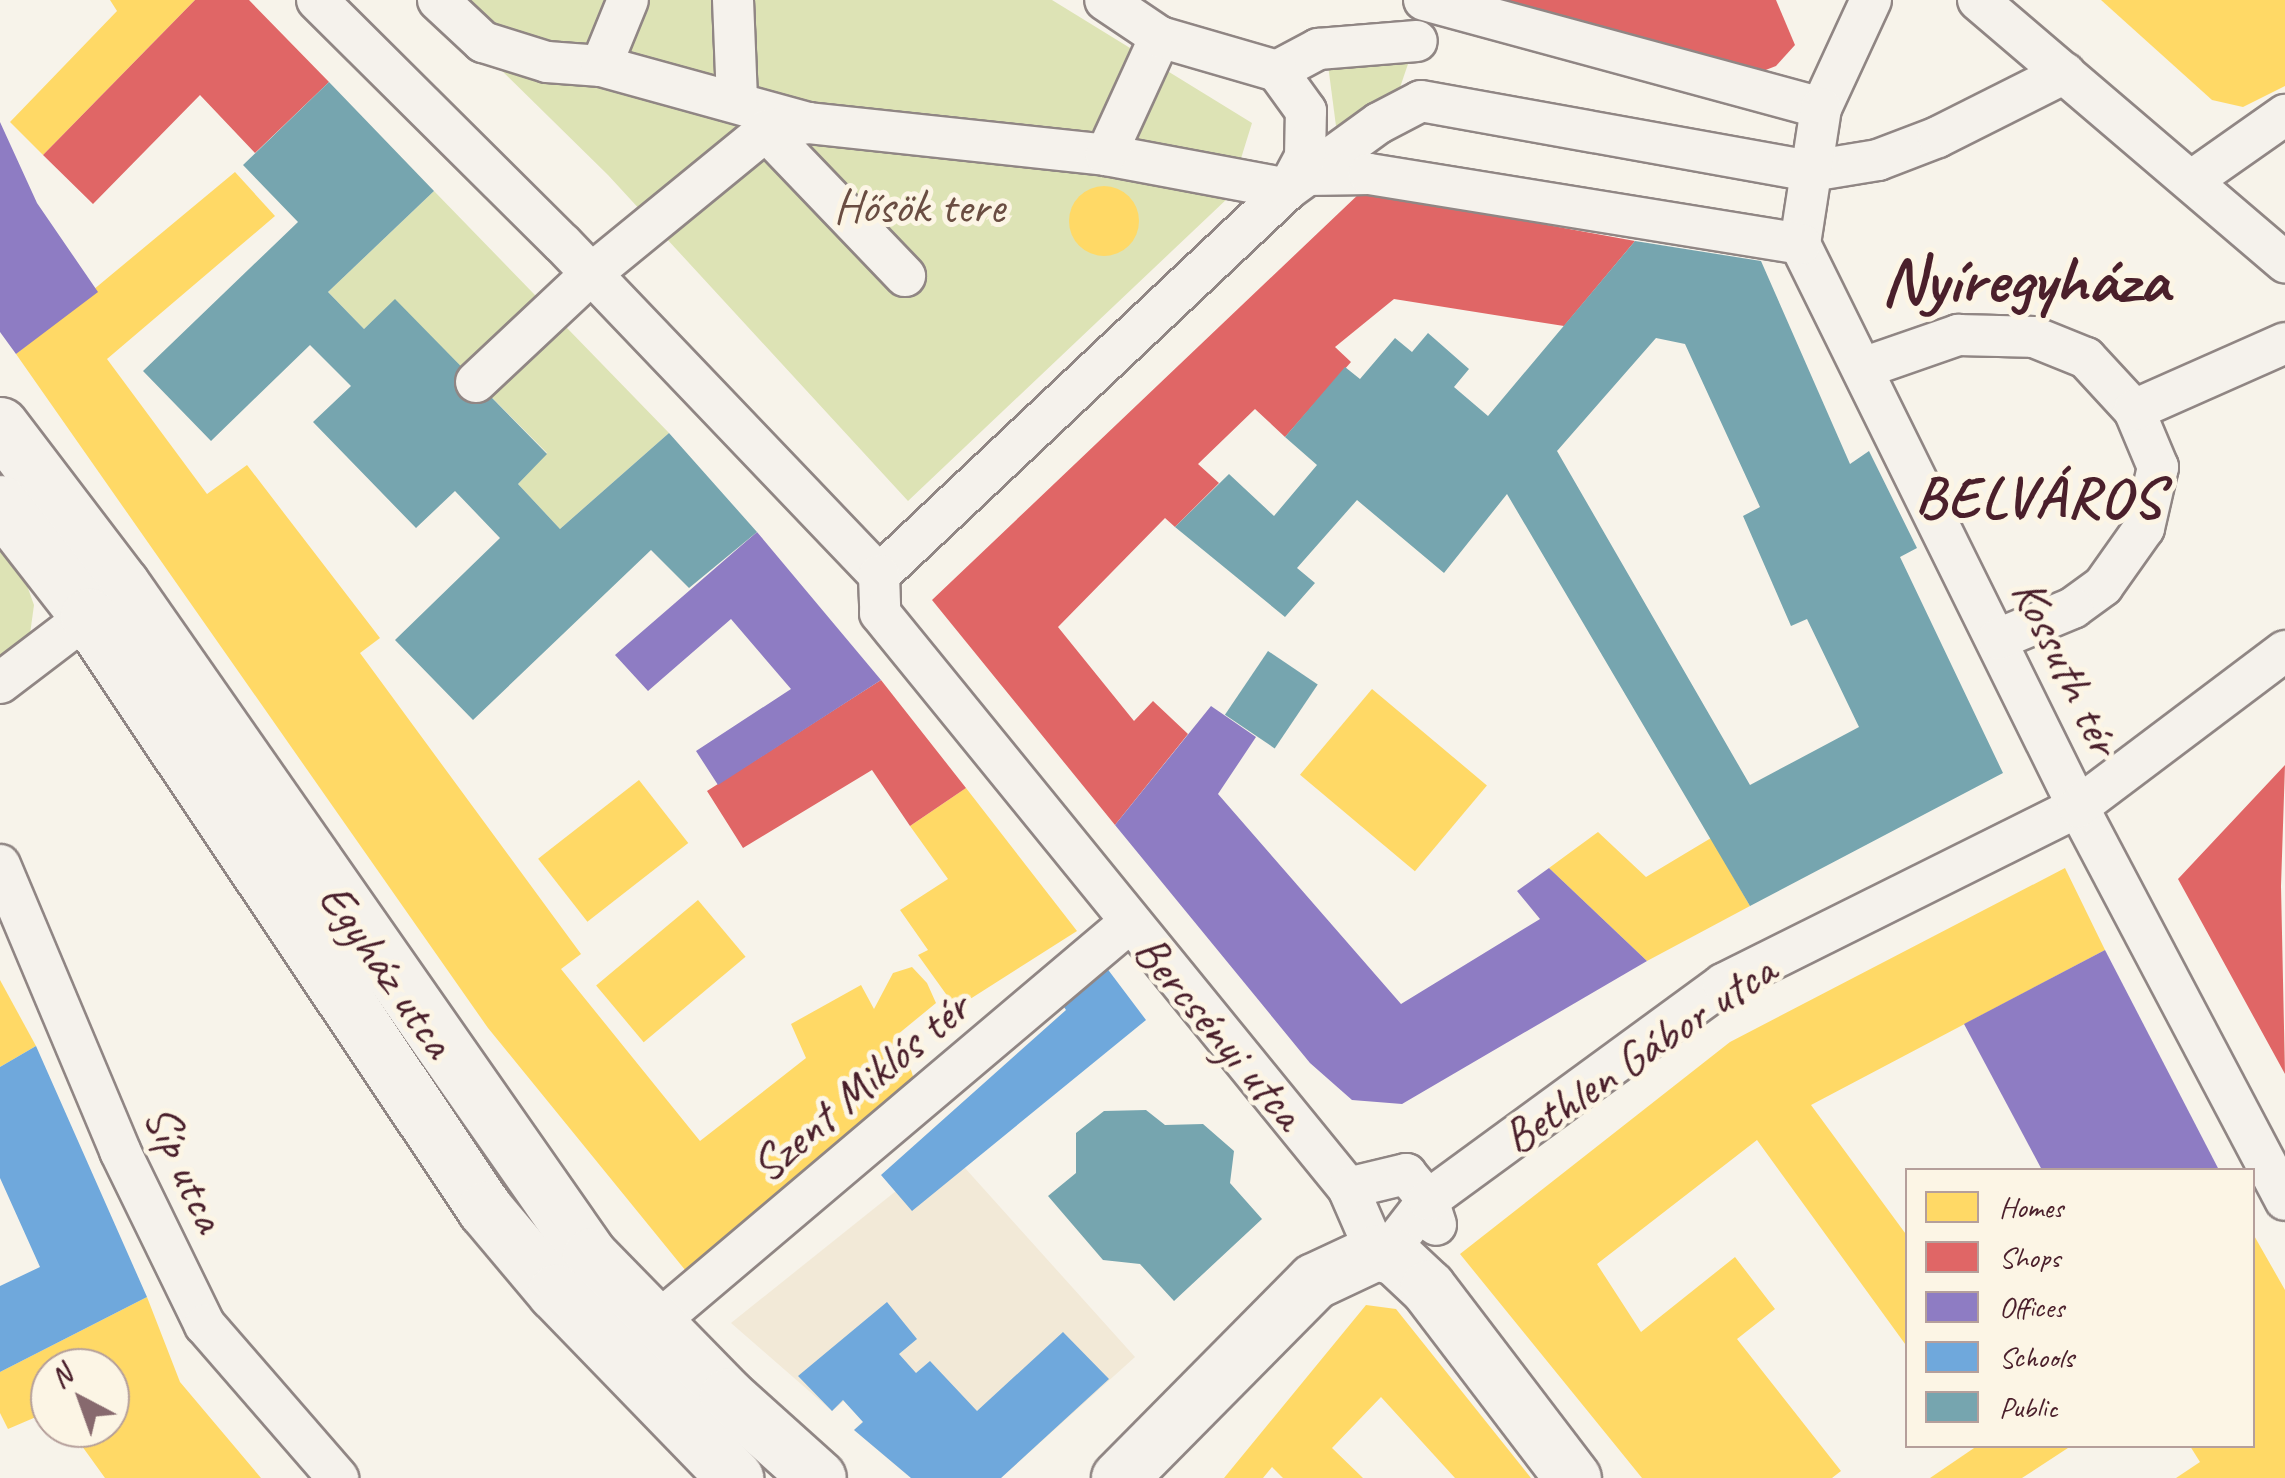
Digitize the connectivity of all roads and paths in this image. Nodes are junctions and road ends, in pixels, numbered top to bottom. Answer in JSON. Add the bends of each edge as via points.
{"nodes":[{"id":1,"x":317,"y":0,"type":"edge"},
{"id":2,"x":438,"y":0,"type":"edge"},
{"id":3,"x":628,"y":0,"type":"edge"},
{"id":4,"x":733,"y":0,"type":"edge"},
{"id":5,"x":1105,"y":0,"type":"edge"},
{"id":6,"x":1424,"y":0,"type":"edge"},
{"id":7,"x":1871,"y":0,"type":"edge"},
{"id":8,"x":1978,"y":0,"type":"edge"},
{"id":9,"x":1160,"y":36,"type":"junction"},
{"id":10,"x":1417,"y":41,"type":"dead end"},
{"id":11,"x":601,"y":66,"type":"junction"},
{"id":12,"x":1276,"y":71,"type":"junction"},
{"id":13,"x":2065,"y":73,"type":"junction"},
{"id":14,"x":737,"y":100,"type":"junction"},
{"id":15,"x":1821,"y":108,"type":"junction"},
{"id":16,"x":2285,"y":115,"type":"edge"},
{"id":17,"x":808,"y":123,"type":"junction"},
{"id":18,"x":766,"y":132,"type":"junction"},
{"id":19,"x":1106,"y":156,"type":"junction"},
{"id":20,"x":2176,"y":169,"type":"junction"},
{"id":21,"x":1811,"y":171,"type":"junction"},
{"id":22,"x":1298,"y":182,"type":"junction"},
{"id":23,"x":1800,"y":244,"type":"junction"},
{"id":24,"x":2285,"y":262,"type":"edge"},
{"id":25,"x":591,"y":274,"type":"junction"},
{"id":26,"x":905,"y":276,"type":"dead end"},
{"id":27,"x":2285,"y":343,"type":"edge"},
{"id":28,"x":1862,"y":368,"type":"junction"},
{"id":29,"x":476,"y":382,"type":"dead end"},
{"id":30,"x":2134,"y":410,"type":"junction"},
{"id":31,"x":0,"y":425,"type":"edge"},
{"id":32,"x":0,"y":503,"type":"edge"},
{"id":33,"x":879,"y":574,"type":"junction"},
{"id":34,"x":88,"y":616,"type":"junction"},
{"id":35,"x":1998,"y":638,"type":"junction"},
{"id":36,"x":2285,"y":651,"type":"edge"},
{"id":37,"x":0,"y":683,"type":"edge"},
{"id":38,"x":2078,"y":806,"type":"junction"},
{"id":39,"x":0,"y":865,"type":"edge"},
{"id":40,"x":1128,"y":923,"type":"junction"},
{"id":41,"x":1348,"y":1188,"type":"junction"},
{"id":42,"x":1428,"y":1200,"type":"junction"},
{"id":43,"x":2285,"y":1200,"type":"edge"},
{"id":44,"x":1390,"y":1258,"type":"junction"},
{"id":45,"x":654,"y":1325,"type":"junction"},
{"id":46,"x":338,"y":1478,"type":"edge"},
{"id":47,"x":735,"y":1478,"type":"edge"},
{"id":48,"x":818,"y":1478,"type":"edge"},
{"id":49,"x":1120,"y":1478,"type":"edge"},
{"id":50,"x":1573,"y":1478,"type":"edge"}],
"edges":[{"from":1,"to":25,"type":"street"},
{"from":2,"to":11,"type":"street","via":[[483,42],[547,62]]},
{"from":3,"to":11,"type":"street"},
{"from":4,"to":14,"type":"street"},
{"from":5,"to":9,"type":"street"},
{"from":6,"to":15,"type":"street"},
{"from":7,"to":15,"type":"street"},
{"from":8,"to":13,"type":"street"},
{"from":9,"to":12,"type":"street"},
{"from":9,"to":19,"type":"street"},
{"from":10,"to":12,"type":"street","via":[[1318,49]]},
{"from":11,"to":14,"type":"street"},
{"from":12,"to":22,"type":"street","via":[[1306,111]]},
{"from":13,"to":20,"type":"street"},
{"from":13,"to":21,"type":"street","via":[[1923,143],[1878,160]]},
{"from":14,"to":17,"type":"street"},
{"from":15,"to":21,"type":"street"},
{"from":16,"to":20,"type":"street"},
{"from":17,"to":18,"type":"street"},
{"from":17,"to":19,"type":"street"},
{"from":18,"to":25,"type":"street"},
{"from":18,"to":26,"type":"street"},
{"from":19,"to":22,"type":"street"},
{"from":20,"to":24,"type":"street"},
{"from":21,"to":22,"type":"street","via":[[1422,101]]},
{"from":21,"to":23,"type":"street"},
{"from":22,"to":23,"type":"street","via":[[1369,174]]},
{"from":22,"to":33,"type":"street"},
{"from":23,"to":28,"type":"street","name":"Kossuth tér"},
{"from":25,"to":29,"type":"street"},
{"from":25,"to":33,"type":"street"},
{"from":27,"to":30,"type":"street"},
{"from":28,"to":30,"type":"street","via":[[1958,334],[2034,337],[2086,358]]},
{"from":28,"to":35,"type":"street","name":"Kossuth tér"},
{"from":30,"to":35,"type":"street","via":[[2158,467],[2144,528],[2103,586],[2074,608]]},
{"from":31,"to":45,"type":"street","name":"Egyház utca","via":[[122,585],[590,1256]]},
{"from":32,"to":34,"type":"street","name":"Egyház utca"},
{"from":33,"to":40,"type":"street","name":"Bercsényi utca","via":[[880,613]]},
{"from":34,"to":37,"type":"street"},
{"from":34,"to":47,"type":"street","name":"Egyház utca","via":[[485,1209],[555,1292]]},
{"from":35,"to":38,"type":"street","name":"Kossuth tér"},
{"from":36,"to":38,"type":"street","name":"Kossuth tér"},
{"from":38,"to":42,"type":"street","name":"Bethlen Gábor utca","via":[[1723,984]]},
{"from":38,"to":43,"type":"street"},
{"from":39,"to":46,"type":"street","name":"Síp utca","via":[[120,1151],[206,1325]]},
{"from":40,"to":41,"type":"street","name":"Bercsényi utca"},
{"from":40,"to":45,"type":"street","name":"Szent Miklós tér"},
{"from":41,"to":42,"type":"street","via":[[1406,1174]]},
{"from":41,"to":44,"type":"street","name":"Bercsényi utca"},
{"from":42,"to":44,"type":"street","via":[[1438,1221]]},
{"from":44,"to":49,"type":"street","via":[[1314,1281]]},
{"from":44,"to":50,"type":"street","name":"Bercsényi utca"},
{"from":45,"to":48,"type":"street","name":"Egyház utca"}]}
